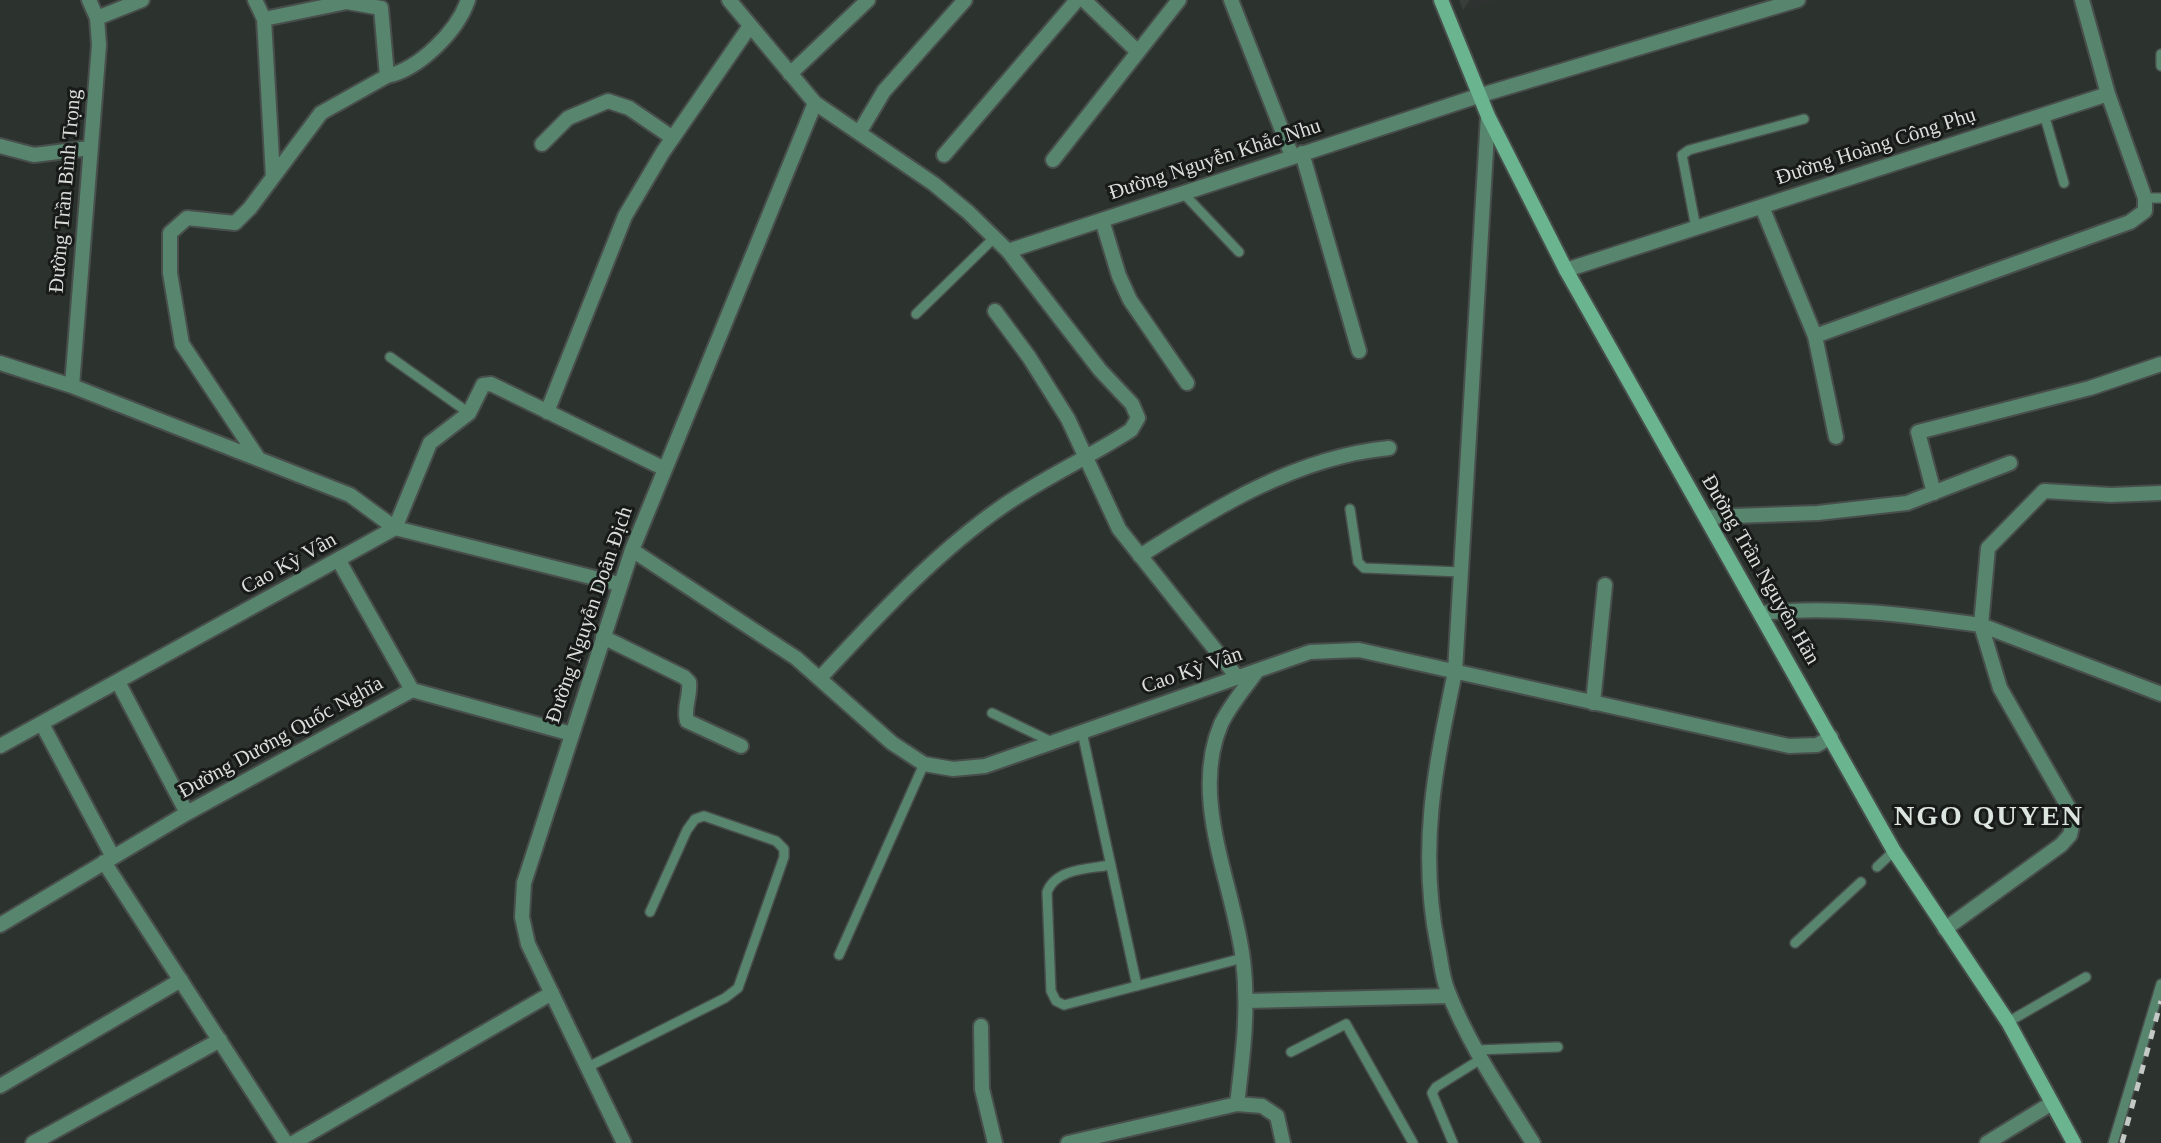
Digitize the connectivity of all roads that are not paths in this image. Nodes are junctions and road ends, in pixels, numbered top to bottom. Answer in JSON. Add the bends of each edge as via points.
{"nodes":[{"id":1,"x":89,"y":0,"type":"edge"},
{"id":2,"x":142,"y":0,"type":"edge"},
{"id":3,"x":256,"y":0,"type":"edge"},
{"id":4,"x":468,"y":0,"type":"edge"},
{"id":5,"x":729,"y":0,"type":"edge"},
{"id":6,"x":867,"y":0,"type":"edge"},
{"id":7,"x":965,"y":0,"type":"edge"},
{"id":8,"x":1077,"y":0,"type":"edge"},
{"id":9,"x":1084,"y":0,"type":"edge"},
{"id":10,"x":1179,"y":0,"type":"edge"},
{"id":11,"x":1231,"y":0,"type":"edge"},
{"id":12,"x":1441,"y":0,"type":"edge"},
{"id":13,"x":1798,"y":0,"type":"edge"},
{"id":14,"x":2082,"y":0,"type":"edge"},
{"id":15,"x":97,"y":18,"type":"junction"},
{"id":16,"x":264,"y":19,"type":"junction"},
{"id":17,"x":750,"y":26,"type":"junction"},
{"id":18,"x":1138,"y":52,"type":"junction"},
{"id":19,"x":2161,"y":54,"type":"edge"},
{"id":20,"x":2161,"y":66,"type":"edge"},
{"id":21,"x":790,"y":74,"type":"junction"},
{"id":22,"x":387,"y":76,"type":"junction"},
{"id":23,"x":2108,"y":94,"type":"junction"},
{"id":24,"x":1478,"y":96,"type":"junction"},
{"id":25,"x":814,"y":103,"type":"junction"},
{"id":26,"x":2044,"y":114,"type":"junction"},
{"id":27,"x":1488,"y":117,"type":"junction"},
{"id":28,"x":1804,"y":119,"type":"dead end"},
{"id":29,"x":859,"y":133,"type":"junction"},
{"id":30,"x":673,"y":138,"type":"junction"},
{"id":31,"x":541,"y":144,"type":"dead end"},
{"id":32,"x":0,"y":146,"type":"edge"},
{"id":33,"x":90,"y":148,"type":"junction"},
{"id":34,"x":944,"y":155,"type":"dead end"},
{"id":35,"x":1297,"y":155,"type":"junction"},
{"id":36,"x":1053,"y":160,"type":"dead end"},
{"id":37,"x":273,"y":177,"type":"junction"},
{"id":38,"x":2064,"y":183,"type":"dead end"},
{"id":39,"x":1183,"y":193,"type":"junction"},
{"id":40,"x":2145,"y":198,"type":"junction"},
{"id":41,"x":2161,"y":198,"type":"edge"},
{"id":42,"x":1762,"y":207,"type":"junction"},
{"id":43,"x":1102,"y":220,"type":"junction"},
{"id":44,"x":1696,"y":228,"type":"junction"},
{"id":45,"x":994,"y":238,"type":"junction"},
{"id":46,"x":1008,"y":251,"type":"junction"},
{"id":47,"x":1239,"y":252,"type":"dead end"},
{"id":48,"x":1566,"y":270,"type":"junction"},
{"id":49,"x":995,"y":311,"type":"dead end"},
{"id":50,"x":916,"y":314,"type":"dead end"},
{"id":51,"x":1815,"y":337,"type":"junction"},
{"id":52,"x":1359,"y":351,"type":"dead end"},
{"id":53,"x":390,"y":357,"type":"dead end"},
{"id":54,"x":0,"y":363,"type":"edge"},
{"id":55,"x":2161,"y":364,"type":"edge"},
{"id":56,"x":1187,"y":383,"type":"dead end"},
{"id":57,"x":72,"y":386,"type":"junction"},
{"id":58,"x":547,"y":412,"type":"junction"},
{"id":59,"x":469,"y":413,"type":"junction"},
{"id":60,"x":1836,"y":438,"type":"dead end"},
{"id":61,"x":1389,"y":448,"type":"dead end"},
{"id":62,"x":258,"y":458,"type":"junction"},
{"id":63,"x":1087,"y":459,"type":"junction"},
{"id":64,"x":2010,"y":463,"type":"dead end"},
{"id":65,"x":665,"y":469,"type":"junction"},
{"id":66,"x":1934,"y":493,"type":"junction"},
{"id":67,"x":2161,"y":493,"type":"edge"},
{"id":68,"x":1350,"y":509,"type":"dead end"},
{"id":69,"x":1706,"y":517,"type":"junction"},
{"id":70,"x":395,"y":528,"type":"junction"},
{"id":71,"x":632,"y":550,"type":"junction"},
{"id":72,"x":1140,"y":556,"type":"junction"},
{"id":73,"x":339,"y":561,"type":"junction"},
{"id":74,"x":1461,"y":572,"type":"junction"},
{"id":75,"x":619,"y":584,"type":"junction"},
{"id":76,"x":1605,"y":585,"type":"dead end"},
{"id":77,"x":1761,"y":614,"type":"junction"},
{"id":78,"x":1981,"y":625,"type":"junction"},
{"id":79,"x":603,"y":637,"type":"junction"},
{"id":80,"x":1257,"y":671,"type":"junction"},
{"id":81,"x":1455,"y":672,"type":"junction"},
{"id":82,"x":1237,"y":677,"type":"junction"},
{"id":83,"x":820,"y":678,"type":"junction"},
{"id":84,"x":118,"y":682,"type":"junction"},
{"id":85,"x":412,"y":690,"type":"junction"},
{"id":86,"x":2161,"y":694,"type":"edge"},
{"id":87,"x":1593,"y":703,"type":"junction"},
{"id":88,"x":992,"y":713,"type":"dead end"},
{"id":89,"x":41,"y":724,"type":"junction"},
{"id":90,"x":1082,"y":732,"type":"junction"},
{"id":91,"x":572,"y":734,"type":"junction"},
{"id":92,"x":1831,"y":737,"type":"junction"},
{"id":93,"x":1052,"y":742,"type":"junction"},
{"id":94,"x":0,"y":746,"type":"edge"},
{"id":95,"x":741,"y":746,"type":"dead end"},
{"id":96,"x":924,"y":764,"type":"junction"},
{"id":97,"x":187,"y":813,"type":"junction"},
{"id":98,"x":1894,"y":851,"type":"junction"},
{"id":99,"x":109,"y":859,"type":"junction"},
{"id":100,"x":1111,"y":865,"type":"junction"},
{"id":101,"x":1877,"y":867,"type":"dead end"},
{"id":102,"x":1861,"y":882,"type":"dead end"},
{"id":103,"x":650,"y":912,"type":"dead end"},
{"id":104,"x":0,"y":926,"type":"edge"},
{"id":105,"x":1945,"y":929,"type":"junction"},
{"id":106,"x":1795,"y":943,"type":"dead end"},
{"id":107,"x":839,"y":955,"type":"dead end"},
{"id":108,"x":1243,"y":958,"type":"junction"},
{"id":109,"x":2086,"y":977,"type":"dead end"},
{"id":110,"x":181,"y":980,"type":"junction"},
{"id":111,"x":2161,"y":984,"type":"edge"},
{"id":112,"x":1137,"y":986,"type":"junction"},
{"id":113,"x":552,"y":993,"type":"junction"},
{"id":114,"x":1450,"y":996,"type":"junction"},
{"id":115,"x":1247,"y":1000,"type":"junction"},
{"id":116,"x":2008,"y":1022,"type":"junction"},
{"id":117,"x":981,"y":1026,"type":"dead end"},
{"id":118,"x":220,"y":1040,"type":"junction"},
{"id":119,"x":1558,"y":1047,"type":"dead end"},
{"id":120,"x":1291,"y":1052,"type":"dead end"},
{"id":121,"x":1478,"y":1055,"type":"junction"},
{"id":122,"x":588,"y":1068,"type":"junction"},
{"id":123,"x":0,"y":1086,"type":"edge"},
{"id":124,"x":2052,"y":1103,"type":"junction"},
{"id":125,"x":1237,"y":1104,"type":"junction"},
{"id":126,"x":33,"y":1143,"type":"edge"},
{"id":127,"x":286,"y":1143,"type":"edge"},
{"id":128,"x":293,"y":1143,"type":"edge"},
{"id":129,"x":624,"y":1143,"type":"edge"},
{"id":130,"x":995,"y":1143,"type":"edge"},
{"id":131,"x":1069,"y":1143,"type":"edge"},
{"id":132,"x":1283,"y":1143,"type":"edge"},
{"id":133,"x":1413,"y":1143,"type":"edge"},
{"id":134,"x":1453,"y":1143,"type":"edge"},
{"id":135,"x":1533,"y":1143,"type":"edge"},
{"id":136,"x":1987,"y":1143,"type":"edge"},
{"id":137,"x":2074,"y":1143,"type":"edge"},
{"id":138,"x":2113,"y":1143,"type":"edge"}],
"edges":[{"from":1,"to":15,"type":"street","name":"Đường Trần Bình Trọng"},
{"from":2,"to":15,"type":"street"},
{"from":3,"to":16,"type":"street"},
{"from":4,"to":22,"type":"street","via":[[461,19],[430,49],[405,72]]},
{"from":5,"to":17,"type":"street"},
{"from":6,"to":21,"type":"street"},
{"from":7,"to":29,"type":"street","via":[[884,91]]},
{"from":8,"to":34,"type":"street"},
{"from":9,"to":18,"type":"street"},
{"from":10,"to":18,"type":"street"},
{"from":11,"to":35,"type":"street"},
{"from":12,"to":24,"type":"street","name":"Đường Trần Nguyên Hãn"},
{"from":13,"to":24,"type":"street","name":"Đường Nguyễn Khắc Nhu"},
{"from":14,"to":23,"type":"street"},
{"from":15,"to":33,"type":"street","name":"Đường Trần Bình Trọng"},
{"from":16,"to":22,"type":"street","via":[[347,2],[381,8]]},
{"from":16,"to":37,"type":"street"},
{"from":17,"to":21,"type":"street"},
{"from":17,"to":30,"type":"street"},
{"from":18,"to":36,"type":"street"},
{"from":19,"to":20,"type":"lane"},
{"from":21,"to":25,"type":"street"},
{"from":22,"to":37,"type":"street","via":[[321,113]]},
{"from":23,"to":26,"type":"street","name":"Đường Hoàng Công Phụ"},
{"from":23,"to":40,"type":"street"},
{"from":24,"to":27,"type":"street","name":"Đường Trần Nguyên Hãn"},
{"from":24,"to":35,"type":"street","name":"Đường Nguyễn Khắc Nhu"},
{"from":25,"to":29,"type":"street"},
{"from":25,"to":65,"type":"street","name":"Đường Nguyễn Doãn Địch"},
{"from":26,"to":38,"type":"lane"},
{"from":26,"to":42,"type":"street","name":"Đường Hoàng Công Phụ"},
{"from":27,"to":48,"type":"street","name":"Đường Trần Nguyên Hãn"},
{"from":27,"to":74,"type":"street"},
{"from":28,"to":44,"type":"lane","via":[[1682,155]]},
{"from":29,"to":45,"type":"street","via":[[934,184]]},
{"from":30,"to":31,"type":"street","via":[[629,108],[608,101],[568,118]]},
{"from":30,"to":58,"type":"street","via":[[625,216]]},
{"from":32,"to":33,"type":"street","via":[[34,155]]},
{"from":33,"to":57,"type":"street","name":"Đường Trần Bình Trọng"},
{"from":35,"to":39,"type":"street","name":"Đường Nguyễn Khắc Nhu"},
{"from":35,"to":52,"type":"street"},
{"from":37,"to":62,"type":"street","via":[[235,223],[187,218],[170,233],[169,250],[181,344]]},
{"from":39,"to":43,"type":"street","name":"Đường Nguyễn Khắc Nhu"},
{"from":39,"to":47,"type":"lane"},
{"from":40,"to":41,"type":"lane"},
{"from":40,"to":51,"type":"street","via":[[2145,211],[2130,222]]},
{"from":42,"to":44,"type":"street","name":"Đường Hoàng Công Phụ"},
{"from":42,"to":51,"type":"street"},
{"from":43,"to":46,"type":"street","name":"Đường Nguyễn Khắc Nhu"},
{"from":43,"to":56,"type":"street","via":[[1130,300]]},
{"from":44,"to":48,"type":"street","name":"Đường Hoàng Công Phụ"},
{"from":45,"to":46,"type":"street"},
{"from":45,"to":50,"type":"lane"},
{"from":46,"to":63,"type":"street","via":[[1132,404],[1138,418],[1131,430]]},
{"from":48,"to":69,"type":"street","name":"Đường Trần Nguyên Hãn"},
{"from":49,"to":63,"type":"street","via":[[1049,386]]},
{"from":51,"to":60,"type":"street"},
{"from":53,"to":59,"type":"lane"},
{"from":54,"to":57,"type":"street"},
{"from":55,"to":66,"type":"street","via":[[2090,388],[1918,432]]},
{"from":57,"to":62,"type":"street"},
{"from":58,"to":59,"type":"street","via":[[491,384],[478,391]]},
{"from":58,"to":65,"type":"street"},
{"from":59,"to":70,"type":"street","via":[[430,443]]},
{"from":61,"to":72,"type":"street","via":[[1311,464],[1235,498]]},
{"from":62,"to":70,"type":"street","via":[[350,495]]},
{"from":63,"to":72,"type":"street","via":[[1119,529]]},
{"from":63,"to":83,"type":"street","via":[[1005,504],[971,529]]},
{"from":64,"to":66,"type":"street"},
{"from":65,"to":71,"type":"street","name":"Đường Nguyễn Doãn Địch"},
{"from":66,"to":69,"type":"street","via":[[1907,503],[1859,509]]},
{"from":67,"to":78,"type":"street","via":[[2044,491],[1988,548]]},
{"from":68,"to":74,"type":"lane","via":[[1358,562],[1364,568]]},
{"from":69,"to":77,"type":"street","name":"Đường Trần Nguyên Hãn"},
{"from":70,"to":73,"type":"street","name":"Cao Kỳ Vân"},
{"from":70,"to":75,"type":"street"},
{"from":71,"to":75,"type":"street","name":"Đường Nguyễn Doãn Địch"},
{"from":71,"to":83,"type":"street","name":"Cao Kỳ Vân","via":[[749,625]]},
{"from":72,"to":82,"type":"street"},
{"from":73,"to":84,"type":"street","name":"Cao Kỳ Vân"},
{"from":73,"to":85,"type":"street"},
{"from":74,"to":81,"type":"street"},
{"from":75,"to":79,"type":"street","name":"Đường Nguyễn Doãn Địch"},
{"from":76,"to":87,"type":"street"},
{"from":77,"to":78,"type":"street","via":[[1843,610]]},
{"from":77,"to":92,"type":"street","name":"Đường Trần Nguyên Hãn"},
{"from":78,"to":86,"type":"street"},
{"from":78,"to":105,"type":"street","via":[[2000,688],[2074,817],[2070,835],[2061,845]]},
{"from":79,"to":91,"type":"street","name":"Đường Nguyễn Doãn Địch"},
{"from":79,"to":95,"type":"street","via":[[684,677],[690,690],[684,711],[687,721]]},
{"from":80,"to":81,"type":"street","name":"Cao Kỳ Vân","via":[[1310,652],[1359,650]]},
{"from":80,"to":82,"type":"street","name":"Cao Kỳ Vân"},
{"from":80,"to":108,"type":"street","via":[[1222,722],[1212,751],[1214,824]]},
{"from":81,"to":87,"type":"street","name":"Cao Kỳ Vân"},
{"from":81,"to":114,"type":"street","via":[[1438,755],[1427,851],[1433,921]]},
{"from":82,"to":90,"type":"street","name":"Cao Kỳ Vân"},
{"from":83,"to":96,"type":"street","name":"Cao Kỳ Vân","via":[[892,743]]},
{"from":84,"to":89,"type":"street","name":"Cao Kỳ Vân"},
{"from":84,"to":97,"type":"street"},
{"from":85,"to":91,"type":"street","name":"Đường Dương Quốc Nghĩa"},
{"from":85,"to":97,"type":"street","name":"Đường Dương Quốc Nghĩa"},
{"from":87,"to":92,"type":"street","name":"Cao Kỳ Vân","via":[[1789,746],[1817,746]]},
{"from":88,"to":93,"type":"lane"},
{"from":89,"to":94,"type":"street","name":"Cao Kỳ Vân"},
{"from":89,"to":99,"type":"street"},
{"from":90,"to":93,"type":"street","name":"Cao Kỳ Vân"},
{"from":90,"to":100,"type":"lane"},
{"from":91,"to":113,"type":"street","name":"Đường Nguyễn Doãn Địch","via":[[524,883],[522,917],[528,944]]},
{"from":92,"to":98,"type":"street","name":"Đường Trần Nguyên Hãn"},
{"from":93,"to":96,"type":"street","name":"Cao Kỳ Vân","via":[[985,766],[953,769]]},
{"from":96,"to":107,"type":"lane"},
{"from":97,"to":99,"type":"street","name":"Đường Dương Quốc Nghĩa"},
{"from":98,"to":101,"type":"lane"},
{"from":98,"to":105,"type":"street","name":"Đường Trần Nguyên Hãn"},
{"from":99,"to":104,"type":"street","name":"Đường Dương Quốc Nghĩa"},
{"from":99,"to":110,"type":"street"},
{"from":100,"to":112,"type":"lane"},
{"from":100,"to":112,"type":"lane","via":[[1059,875],[1051,882],[1047,892],[1051,991],[1056,1001],[1065,1005]]},
{"from":102,"to":106,"type":"lane"},
{"from":103,"to":122,"type":"lane","via":[[695,819],[704,816],[776,841],[784,849],[738,988]]},
{"from":105,"to":116,"type":"street","name":"Đường Trần Nguyên Hãn"},
{"from":108,"to":112,"type":"lane"},
{"from":108,"to":115,"type":"street"},
{"from":109,"to":116,"type":"lane"},
{"from":110,"to":118,"type":"street"},
{"from":110,"to":123,"type":"street"},
{"from":111,"to":138,"type":"lane"},
{"from":113,"to":122,"type":"street","name":"Đường Nguyễn Doãn Địch"},
{"from":113,"to":128,"type":"street"},
{"from":114,"to":115,"type":"street"},
{"from":114,"to":121,"type":"street"},
{"from":115,"to":125,"type":"street"},
{"from":116,"to":124,"type":"street","name":"Đường Trần Nguyên Hãn"},
{"from":117,"to":130,"type":"street","via":[[982,1090]]},
{"from":118,"to":126,"type":"street"},
{"from":118,"to":127,"type":"street"},
{"from":119,"to":121,"type":"lane"},
{"from":120,"to":133,"type":"lane","via":[[1346,1024]]},
{"from":121,"to":134,"type":"lane","via":[[1432,1093]]},
{"from":121,"to":135,"type":"street"},
{"from":122,"to":129,"type":"street","name":"Đường Nguyễn Doãn Địch"},
{"from":124,"to":136,"type":"street"},
{"from":124,"to":137,"type":"street","name":"Đường Trần Nguyên Hãn"},
{"from":125,"to":131,"type":"street"},
{"from":125,"to":132,"type":"street","via":[[1262,1106],[1277,1116]]}]}
